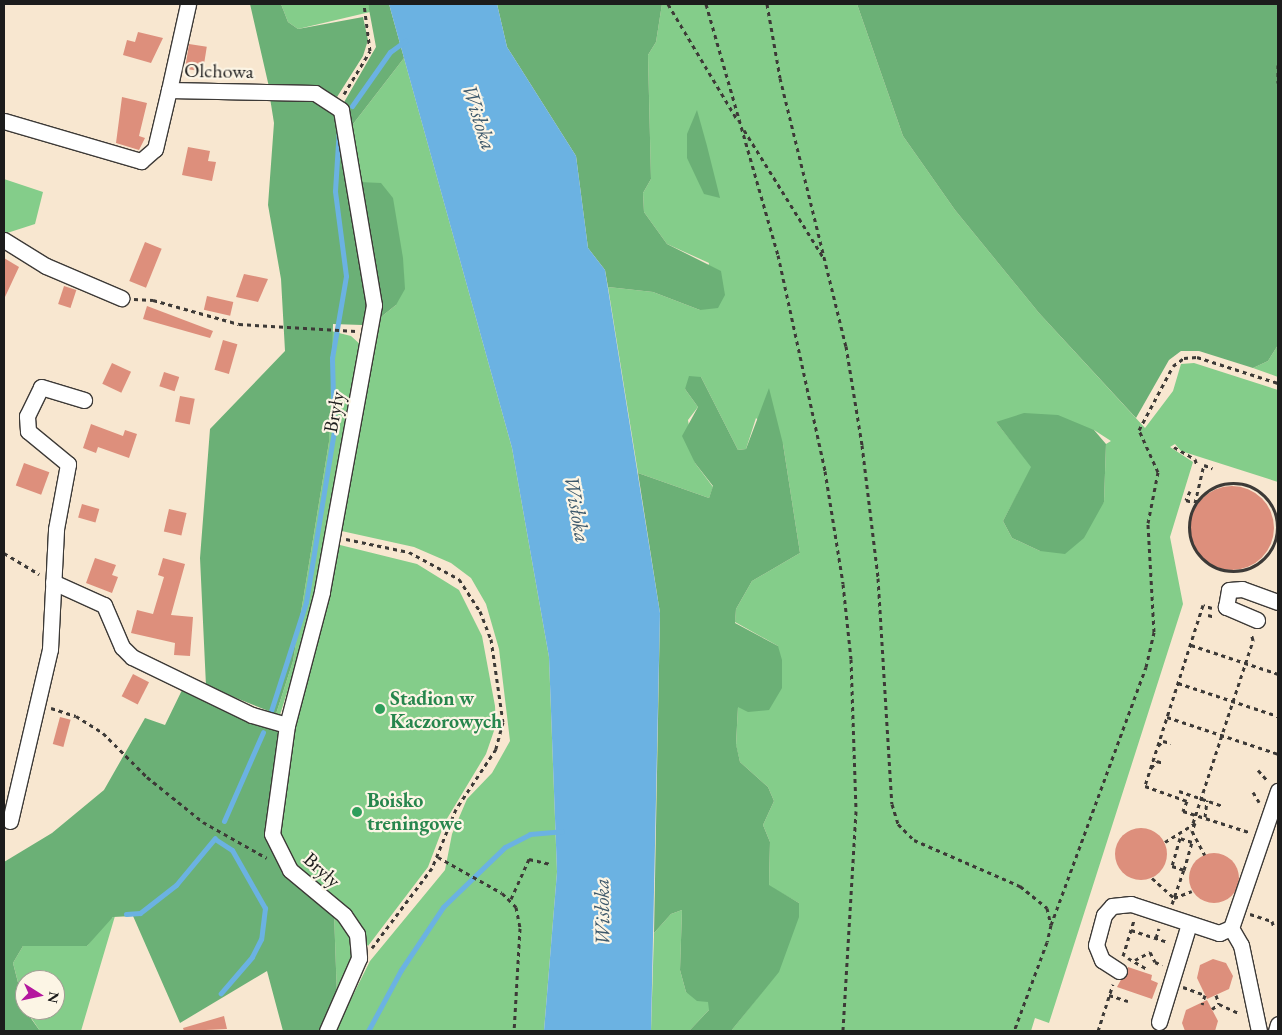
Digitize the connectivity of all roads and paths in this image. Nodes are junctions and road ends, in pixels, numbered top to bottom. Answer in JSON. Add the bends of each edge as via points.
{"nodes":[{"id":1,"x":188,"y":4,"type":"edge"},
{"id":2,"x":364,"y":4,"type":"edge"},
{"id":3,"x":668,"y":4,"type":"edge"},
{"id":4,"x":706,"y":4,"type":"edge"},
{"id":5,"x":768,"y":4,"type":"edge"},
{"id":6,"x":1278,"y":65,"type":"edge"},
{"id":7,"x":1278,"y":83,"type":"edge"},
{"id":8,"x":169,"y":90,"type":"junction"},
{"id":9,"x":337,"y":105,"type":"junction"},
{"id":10,"x":4,"y":121,"type":"edge"},
{"id":11,"x":741,"y":126,"type":"junction"},
{"id":12,"x":4,"y":240,"type":"edge"},
{"id":13,"x":825,"y":259,"type":"junction"},
{"id":14,"x":121,"y":298,"type":"joint"},
{"id":15,"x":343,"y":329,"type":"dead end"},
{"id":16,"x":1278,"y":384,"type":"edge"},
{"id":17,"x":84,"y":400,"type":"dead end"},
{"id":18,"x":1174,"y":447,"type":"dead end"},
{"id":19,"x":1204,"y":465,"type":"junction"},
{"id":20,"x":1212,"y":468,"type":"dead end"},
{"id":21,"x":1190,"y":491,"type":"dead end"},
{"id":22,"x":1194,"y":502,"type":"junction"},
{"id":23,"x":332,"y":536,"type":"junction"},
{"id":24,"x":4,"y":553,"type":"edge"},
{"id":25,"x":1225,"y":570,"type":"junction"},
{"id":26,"x":1225,"y":578,"type":"dead end"},
{"id":27,"x":53,"y":582,"type":"junction"},
{"id":28,"x":1278,"y":602,"type":"edge"},
{"id":29,"x":1212,"y":608,"type":"dead end"},
{"id":30,"x":1254,"y":625,"type":"joint"},
{"id":31,"x":1190,"y":645,"type":"junction"},
{"id":32,"x":1245,"y":663,"type":"junction"},
{"id":33,"x":1278,"y":674,"type":"edge"},
{"id":34,"x":1180,"y":683,"type":"junction"},
{"id":35,"x":1233,"y":701,"type":"junction"},
{"id":36,"x":38,"y":705,"type":"junction"},
{"id":37,"x":1278,"y":716,"type":"edge"},
{"id":38,"x":1167,"y":717,"type":"junction"},
{"id":39,"x":287,"y":725,"type":"junction"},
{"id":40,"x":1222,"y":735,"type":"junction"},
{"id":41,"x":1171,"y":743,"type":"dead end"},
{"id":42,"x":1158,"y":746,"type":"junction"},
{"id":43,"x":1278,"y":754,"type":"edge"},
{"id":44,"x":1162,"y":763,"type":"dead end"},
{"id":45,"x":1151,"y":768,"type":"junction"},
{"id":46,"x":1258,"y":770,"type":"dead end"},
{"id":47,"x":1263,"y":777,"type":"dead end"},
{"id":48,"x":1179,"y":791,"type":"dead end"},
{"id":49,"x":1278,"y":791,"type":"edge"},
{"id":50,"x":1253,"y":792,"type":"dead end"},
{"id":51,"x":1189,"y":795,"type":"junction"},
{"id":52,"x":1201,"y":798,"type":"junction"},
{"id":53,"x":1256,"y":798,"type":"dead end"},
{"id":54,"x":1187,"y":801,"type":"junction"},
{"id":55,"x":1206,"y":801,"type":"junction"},
{"id":56,"x":1223,"y":806,"type":"dead end"},
{"id":57,"x":1198,"y":816,"type":"junction"},
{"id":58,"x":1205,"y":817,"type":"junction"},
{"id":59,"x":10,"y":821,"type":"dead end"},
{"id":60,"x":1193,"y":823,"type":"junction"},
{"id":61,"x":1259,"y":835,"type":"dead end"},
{"id":62,"x":1165,"y":842,"type":"dead end"},
{"id":63,"x":1204,"y":855,"type":"dead end"},
{"id":64,"x":438,"y":858,"type":"junction"},
{"id":65,"x":550,"y":864,"type":"dead end"},
{"id":66,"x":287,"y":865,"type":"junction"},
{"id":67,"x":1184,"y":870,"type":"junction"},
{"id":68,"x":1152,"y":878,"type":"dead end"},
{"id":69,"x":1192,"y":891,"type":"dead end"},
{"id":70,"x":1174,"y":898,"type":"junction"},
{"id":71,"x":511,"y":899,"type":"junction"},
{"id":72,"x":1137,"y":910,"type":"dead end"},
{"id":73,"x":1170,"y":911,"type":"dead end"},
{"id":74,"x":1259,"y":917,"type":"dead end"},
{"id":75,"x":1189,"y":924,"type":"junction"},
{"id":76,"x":1051,"y":925,"type":"junction"},
{"id":77,"x":1159,"y":928,"type":"dead end"},
{"id":78,"x":1231,"y":928,"type":"junction"},
{"id":79,"x":1274,"y":928,"type":"dead end"},
{"id":80,"x":1131,"y":930,"type":"junction"},
{"id":81,"x":1156,"y":938,"type":"junction"},
{"id":82,"x":1175,"y":944,"type":"dead end"},
{"id":83,"x":359,"y":951,"type":"junction"},
{"id":84,"x":1147,"y":958,"type":"dead end"},
{"id":85,"x":1136,"y":959,"type":"junction"},
{"id":86,"x":1154,"y":960,"type":"dead end"},
{"id":87,"x":1121,"y":962,"type":"junction"},
{"id":88,"x":1147,"y":969,"type":"dead end"},
{"id":89,"x":1175,"y":984,"type":"dead end"},
{"id":90,"x":1112,"y":987,"type":"dead end"},
{"id":91,"x":1110,"y":995,"type":"junction"},
{"id":92,"x":1216,"y":995,"type":"dead end"},
{"id":93,"x":1128,"y":1001,"type":"dead end"},
{"id":94,"x":1218,"y":1004,"type":"junction"},
{"id":95,"x":1202,"y":1005,"type":"dead end"},
{"id":96,"x":1212,"y":1009,"type":"dead end"},
{"id":97,"x":1158,"y":1022,"type":"dead end"},
{"id":98,"x":1278,"y":1024,"type":"edge"},
{"id":99,"x":1258,"y":1028,"type":"edge"},
{"id":100,"x":327,"y":1031,"type":"edge"},
{"id":101,"x":514,"y":1031,"type":"edge"},
{"id":102,"x":843,"y":1031,"type":"edge"},
{"id":103,"x":1014,"y":1031,"type":"edge"},
{"id":104,"x":1098,"y":1031,"type":"edge"},
{"id":105,"x":1276,"y":1031,"type":"edge"}],
"edges":[{"from":1,"to":8,"type":"street"},
{"from":2,"to":9,"type":"path","via":[[370,51]]},
{"from":3,"to":11,"type":"path"},
{"from":4,"to":11,"type":"path"},
{"from":5,"to":13,"type":"path","via":[[780,78]]},
{"from":6,"to":7,"type":"path"},
{"from":8,"to":9,"type":"street","name":"Olchowa","via":[[315,94]]},
{"from":8,"to":10,"type":"street","name":"Olchowa","via":[[156,149],[141,160]]},
{"from":9,"to":23,"type":"street","name":"Bryły","via":[[345,124],[374,305]]},
{"from":11,"to":13,"type":"path"},
{"from":11,"to":102,"type":"path","via":[[778,256],[825,471],[851,659],[856,810]]},
{"from":12,"to":14,"type":"street","via":[[46,266]]},
{"from":13,"to":76,"type":"path","via":[[846,346],[862,445],[878,578],[894,815],[914,840],[1038,898],[1047,908]]},
{"from":14,"to":15,"type":"path","via":[[153,300],[239,324]]},
{"from":16,"to":76,"type":"path","via":[[1197,357],[1184,358],[1173,366],[1139,430],[1158,472],[1148,523],[1154,632],[1146,667]]},
{"from":17,"to":27,"type":"street","via":[[41,387],[27,416],[28,431],[68,464]]},
{"from":18,"to":19,"type":"path","via":[[1198,465]]},
{"from":19,"to":20,"type":"path"},
{"from":19,"to":22,"type":"path"},
{"from":21,"to":22,"type":"path","via":[[1186,500]]},
{"from":22,"to":25,"type":"path","via":[[1188,524],[1192,545],[1205,562]]},
{"from":22,"to":25,"type":"path","via":[[1215,486],[1241,484],[1264,496],[1274,513],[1276,539],[1266,556],[1244,570]]},
{"from":23,"to":39,"type":"street","name":"Bryły"},
{"from":23,"to":64,"type":"path","via":[[409,552],[446,570],[469,591],[491,639],[502,735],[456,809]]},
{"from":24,"to":27,"type":"path"},
{"from":25,"to":26,"type":"path"},
{"from":27,"to":36,"type":"street","via":[[50,649]]},
{"from":27,"to":39,"type":"street","via":[[104,605],[122,647],[132,657],[252,714]]},
{"from":28,"to":30,"type":"street","via":[[1242,589],[1229,590],[1226,608]]},
{"from":29,"to":31,"type":"path","via":[[1203,605]]},
{"from":30,"to":32,"type":"path"},
{"from":31,"to":32,"type":"path"},
{"from":31,"to":34,"type":"path"},
{"from":32,"to":33,"type":"path"},
{"from":32,"to":35,"type":"path"},
{"from":34,"to":35,"type":"path"},
{"from":34,"to":38,"type":"path"},
{"from":35,"to":37,"type":"path"},
{"from":35,"to":40,"type":"path"},
{"from":36,"to":59,"type":"street"},
{"from":36,"to":66,"type":"path","via":[[90,724],[203,822]]},
{"from":38,"to":40,"type":"path"},
{"from":38,"to":42,"type":"path"},
{"from":39,"to":66,"type":"street","name":"Bryły","via":[[272,834]]},
{"from":40,"to":43,"type":"path"},
{"from":40,"to":52,"type":"path"},
{"from":41,"to":42,"type":"path","via":[[1164,740]]},
{"from":42,"to":45,"type":"path"},
{"from":44,"to":45,"type":"path","via":[[1157,761]]},
{"from":45,"to":54,"type":"path","via":[[1145,786]]},
{"from":46,"to":47,"type":"path"},
{"from":48,"to":51,"type":"path"},
{"from":49,"to":78,"type":"street"},
{"from":50,"to":53,"type":"path"},
{"from":51,"to":52,"type":"path"},
{"from":51,"to":54,"type":"path"},
{"from":52,"to":55,"type":"path"},
{"from":52,"to":57,"type":"path"},
{"from":54,"to":57,"type":"path","via":[[1183,811]]},
{"from":55,"to":56,"type":"path"},
{"from":55,"to":58,"type":"path"},
{"from":57,"to":58,"type":"path"},
{"from":57,"to":60,"type":"path"},
{"from":58,"to":61,"type":"path"},
{"from":60,"to":62,"type":"path"},
{"from":60,"to":63,"type":"path","via":[[1192,831]]},
{"from":64,"to":71,"type":"path"},
{"from":64,"to":83,"type":"path","via":[[378,943]]},
{"from":65,"to":71,"type":"path","via":[[529,859]]},
{"from":66,"to":83,"type":"street","name":"Bryły","via":[[352,922]]},
{"from":67,"to":67,"type":"path","via":[[1192,842],[1180,838],[1172,866]]},
{"from":67,"to":70,"type":"path"},
{"from":68,"to":70,"type":"path"},
{"from":69,"to":70,"type":"path"},
{"from":70,"to":73,"type":"path"},
{"from":71,"to":101,"type":"path","via":[[520,928]]},
{"from":72,"to":80,"type":"path"},
{"from":74,"to":79,"type":"path","via":[[1272,921]]},
{"from":75,"to":78,"type":"street","via":[[1219,933]]},
{"from":75,"to":87,"type":"street","via":[[1131,904],[1112,906],[1104,915],[1096,946],[1102,960]]},
{"from":75,"to":97,"type":"street"},
{"from":76,"to":103,"type":"path"},
{"from":77,"to":81,"type":"path"},
{"from":78,"to":99,"type":"street","via":[[1241,945]]},
{"from":80,"to":81,"type":"path"},
{"from":80,"to":87,"type":"path"},
{"from":81,"to":82,"type":"path"},
{"from":83,"to":100,"type":"street"},
{"from":84,"to":85,"type":"path"},
{"from":85,"to":86,"type":"path","via":[[1150,952]]},
{"from":85,"to":87,"type":"path"},
{"from":85,"to":88,"type":"path"},
{"from":89,"to":95,"type":"path","via":[[1206,993]]},
{"from":90,"to":91,"type":"path"},
{"from":91,"to":93,"type":"path"},
{"from":91,"to":104,"type":"path"},
{"from":92,"to":94,"type":"path"},
{"from":94,"to":96,"type":"path"},
{"from":94,"to":99,"type":"path"},
{"from":98,"to":105,"type":"street"}]}
